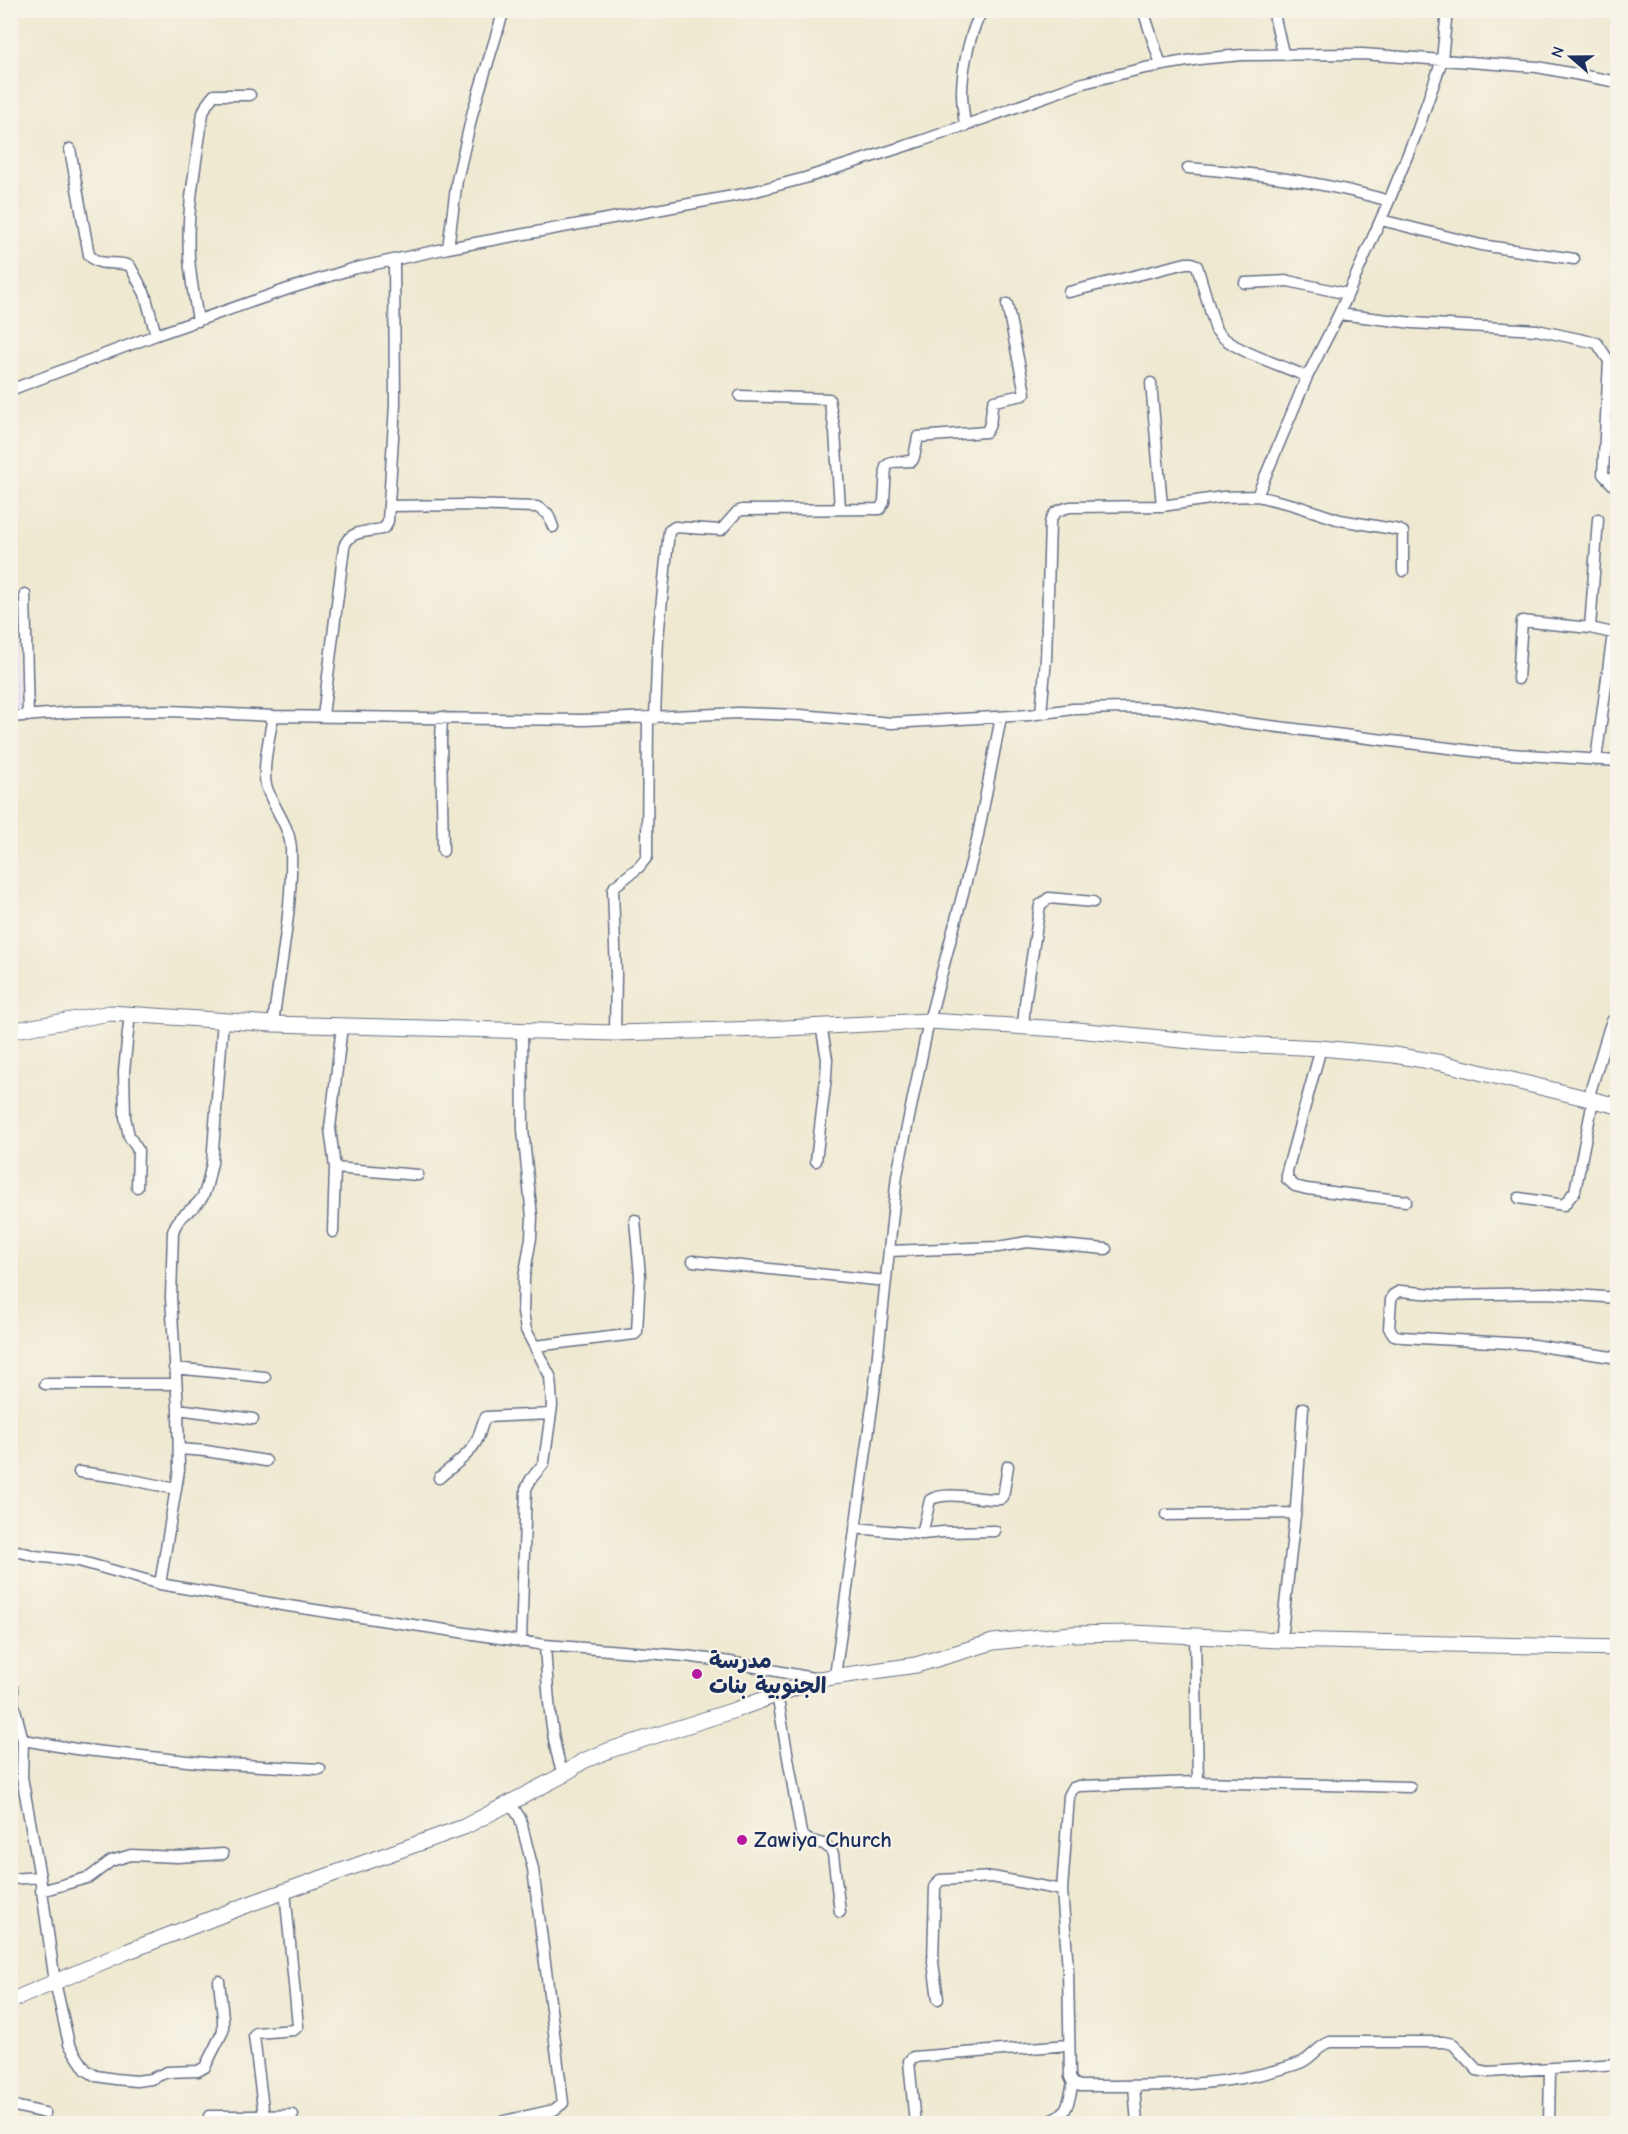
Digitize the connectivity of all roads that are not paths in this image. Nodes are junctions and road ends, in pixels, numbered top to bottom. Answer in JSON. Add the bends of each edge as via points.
{"nodes":[{"id":1,"x":504,"y":10,"type":"edge"},
{"id":2,"x":983,"y":10,"type":"edge"},
{"id":3,"x":1143,"y":10,"type":"edge"},
{"id":4,"x":1273,"y":10,"type":"edge"},
{"id":5,"x":1447,"y":10,"type":"edge"},
{"id":6,"x":1283,"y":53,"type":"junction"},
{"id":7,"x":1442,"y":60,"type":"junction"},
{"id":8,"x":1161,"y":65,"type":"junction"},
{"id":9,"x":1617,"y":82,"type":"edge"},
{"id":10,"x":250,"y":95,"type":"dead end"},
{"id":11,"x":965,"y":126,"type":"junction"},
{"id":12,"x":70,"y":149,"type":"dead end"},
{"id":13,"x":1188,"y":168,"type":"dead end"},
{"id":14,"x":1389,"y":201,"type":"junction"},
{"id":15,"x":1381,"y":220,"type":"junction"},
{"id":16,"x":448,"y":248,"type":"junction"},
{"id":17,"x":1574,"y":259,"type":"dead end"},
{"id":18,"x":394,"y":260,"type":"junction"},
{"id":19,"x":1245,"y":283,"type":"dead end"},
{"id":20,"x":1069,"y":292,"type":"dead end"},
{"id":21,"x":1348,"y":294,"type":"junction"},
{"id":22,"x":1007,"y":304,"type":"dead end"},
{"id":23,"x":1339,"y":314,"type":"junction"},
{"id":24,"x":198,"y":321,"type":"junction"},
{"id":25,"x":156,"y":335,"type":"junction"},
{"id":26,"x":1307,"y":377,"type":"junction"},
{"id":27,"x":1151,"y":383,"type":"dead end"},
{"id":28,"x":10,"y":390,"type":"edge"},
{"id":29,"x":740,"y":396,"type":"dead end"},
{"id":30,"x":1617,"y":490,"type":"edge"},
{"id":31,"x":1257,"y":496,"type":"junction"},
{"id":32,"x":389,"y":506,"type":"junction"},
{"id":33,"x":1161,"y":506,"type":"junction"},
{"id":34,"x":840,"y":508,"type":"junction"},
{"id":35,"x":1599,"y":519,"type":"dead end"},
{"id":36,"x":553,"y":527,"type":"dead end"},
{"id":37,"x":1403,"y":571,"type":"dead end"},
{"id":38,"x":25,"y":594,"type":"dead end"},
{"id":39,"x":1590,"y":628,"type":"junction"},
{"id":40,"x":1518,"y":679,"type":"dead end"},
{"id":41,"x":1041,"y":713,"type":"junction"},
{"id":42,"x":28,"y":716,"type":"junction"},
{"id":43,"x":273,"y":716,"type":"junction"},
{"id":44,"x":323,"y":716,"type":"junction"},
{"id":45,"x":10,"y":717,"type":"edge"},
{"id":46,"x":442,"y":717,"type":"junction"},
{"id":47,"x":1001,"y":717,"type":"junction"},
{"id":48,"x":652,"y":718,"type":"junction"},
{"id":49,"x":1596,"y":760,"type":"junction"},
{"id":50,"x":1617,"y":761,"type":"edge"},
{"id":51,"x":444,"y":851,"type":"dead end"},
{"id":52,"x":1093,"y":902,"type":"dead end"},
{"id":53,"x":129,"y":1013,"type":"junction"},
{"id":54,"x":1617,"y":1018,"type":"edge"},
{"id":55,"x":223,"y":1020,"type":"junction"},
{"id":56,"x":929,"y":1021,"type":"junction"},
{"id":57,"x":273,"y":1024,"type":"junction"},
{"id":58,"x":342,"y":1026,"type":"junction"},
{"id":59,"x":821,"y":1026,"type":"junction"},
{"id":60,"x":1023,"y":1027,"type":"junction"},
{"id":61,"x":10,"y":1031,"type":"edge"},
{"id":62,"x":522,"y":1031,"type":"junction"},
{"id":63,"x":615,"y":1033,"type":"junction"},
{"id":64,"x":1321,"y":1048,"type":"junction"},
{"id":65,"x":1591,"y":1100,"type":"junction"},
{"id":66,"x":1617,"y":1106,"type":"edge"},
{"id":67,"x":816,"y":1161,"type":"dead end"},
{"id":68,"x":335,"y":1168,"type":"junction"},
{"id":69,"x":418,"y":1175,"type":"dead end"},
{"id":70,"x":137,"y":1186,"type":"dead end"},
{"id":71,"x":1519,"y":1198,"type":"dead end"},
{"id":72,"x":1406,"y":1201,"type":"dead end"},
{"id":73,"x":635,"y":1220,"type":"dead end"},
{"id":74,"x":333,"y":1232,"type":"dead end"},
{"id":75,"x":1106,"y":1249,"type":"dead end"},
{"id":76,"x":889,"y":1251,"type":"junction"},
{"id":77,"x":693,"y":1261,"type":"dead end"},
{"id":78,"x":886,"y":1281,"type":"junction"},
{"id":79,"x":1617,"y":1298,"type":"edge"},
{"id":80,"x":535,"y":1346,"type":"junction"},
{"id":81,"x":1617,"y":1358,"type":"edge"},
{"id":82,"x":174,"y":1368,"type":"junction"},
{"id":83,"x":265,"y":1377,"type":"dead end"},
{"id":84,"x":45,"y":1384,"type":"dead end"},
{"id":85,"x":176,"y":1384,"type":"junction"},
{"id":86,"x":1303,"y":1408,"type":"dead end"},
{"id":87,"x":178,"y":1409,"type":"junction"},
{"id":88,"x":551,"y":1414,"type":"junction"},
{"id":89,"x":253,"y":1419,"type":"dead end"},
{"id":90,"x":179,"y":1449,"type":"junction"},
{"id":91,"x":266,"y":1461,"type":"dead end"},
{"id":92,"x":1008,"y":1466,"type":"dead end"},
{"id":93,"x":79,"y":1472,"type":"dead end"},
{"id":94,"x":439,"y":1478,"type":"dead end"},
{"id":95,"x":176,"y":1489,"type":"junction"},
{"id":96,"x":1295,"y":1513,"type":"junction"},
{"id":97,"x":1166,"y":1515,"type":"dead end"},
{"id":98,"x":855,"y":1528,"type":"junction"},
{"id":99,"x":995,"y":1531,"type":"dead end"},
{"id":100,"x":922,"y":1534,"type":"junction"},
{"id":101,"x":10,"y":1549,"type":"edge"},
{"id":102,"x":160,"y":1584,"type":"junction"},
{"id":103,"x":1196,"y":1635,"type":"junction"},
{"id":104,"x":1281,"y":1640,"type":"junction"},
{"id":105,"x":521,"y":1642,"type":"junction"},
{"id":106,"x":545,"y":1645,"type":"junction"},
{"id":107,"x":1617,"y":1648,"type":"edge"},
{"id":108,"x":835,"y":1676,"type":"junction"},
{"id":109,"x":819,"y":1679,"type":"junction"},
{"id":110,"x":10,"y":1684,"type":"edge"},
{"id":111,"x":777,"y":1694,"type":"junction"},
{"id":112,"x":23,"y":1740,"type":"junction"},
{"id":113,"x":320,"y":1769,"type":"dead end"},
{"id":114,"x":563,"y":1775,"type":"junction"},
{"id":115,"x":1198,"y":1782,"type":"junction"},
{"id":116,"x":1410,"y":1787,"type":"dead end"},
{"id":117,"x":511,"y":1804,"type":"junction"},
{"id":118,"x":223,"y":1854,"type":"dead end"},
{"id":119,"x":40,"y":1877,"type":"junction"},
{"id":120,"x":10,"y":1879,"type":"edge"},
{"id":121,"x":1062,"y":1890,"type":"junction"},
{"id":122,"x":41,"y":1891,"type":"junction"},
{"id":123,"x":285,"y":1891,"type":"junction"},
{"id":124,"x":840,"y":1912,"type":"dead end"},
{"id":125,"x":219,"y":1981,"type":"dead end"},
{"id":126,"x":55,"y":1982,"type":"junction"},
{"id":127,"x":938,"y":1999,"type":"dead end"},
{"id":128,"x":10,"y":2001,"type":"edge"},
{"id":129,"x":1069,"y":2045,"type":"junction"},
{"id":130,"x":1617,"y":2064,"type":"edge"},
{"id":131,"x":1550,"y":2069,"type":"junction"},
{"id":132,"x":1073,"y":2083,"type":"junction"},
{"id":133,"x":1134,"y":2086,"type":"junction"},
{"id":134,"x":10,"y":2105,"type":"edge"},
{"id":135,"x":45,"y":2113,"type":"dead end"},
{"id":136,"x":293,"y":2115,"type":"dead end"},
{"id":137,"x":209,"y":2116,"type":"dead end"},
{"id":138,"x":264,"y":2116,"type":"junction"},
{"id":139,"x":491,"y":2124,"type":"edge"},
{"id":140,"x":915,"y":2124,"type":"edge"},
{"id":141,"x":1044,"y":2124,"type":"edge"},
{"id":142,"x":1137,"y":2124,"type":"edge"},
{"id":143,"x":1549,"y":2124,"type":"edge"}],
"edges":[{"from":1,"to":16,"type":"street","via":[[473,111]]},
{"from":2,"to":11,"type":"street","via":[[976,21],[965,65]]},
{"from":3,"to":8,"type":"street"},
{"from":4,"to":6,"type":"street"},
{"from":5,"to":7,"type":"street"},
{"from":6,"to":7,"type":"street"},
{"from":6,"to":8,"type":"street"},
{"from":7,"to":9,"type":"street","via":[[1537,67]]},
{"from":7,"to":14,"type":"street"},
{"from":8,"to":11,"type":"street","via":[[1083,83]]},
{"from":10,"to":24,"type":"street","via":[[214,95],[203,113],[189,229]]},
{"from":11,"to":16,"type":"street","via":[[744,194]]},
{"from":12,"to":25,"type":"street","via":[[89,255],[101,263],[130,266],[145,294]]},
{"from":13,"to":14,"type":"street","via":[[1288,179]]},
{"from":14,"to":15,"type":"street"},
{"from":15,"to":17,"type":"street","via":[[1481,245]]},
{"from":15,"to":21,"type":"street"},
{"from":16,"to":18,"type":"street"},
{"from":18,"to":24,"type":"street","via":[[352,269]]},
{"from":18,"to":32,"type":"street","via":[[395,404]]},
{"from":19,"to":21,"type":"street","via":[[1288,281]]},
{"from":20,"to":26,"type":"street","via":[[1192,263],[1197,266],[1220,336]]},
{"from":21,"to":23,"type":"street"},
{"from":22,"to":34,"type":"street","via":[[1025,389],[1023,395],[994,401],[986,432],[918,437],[912,461],[886,466],[880,509]]},
{"from":23,"to":26,"type":"street"},
{"from":23,"to":30,"type":"street","via":[[1413,323],[1537,330],[1598,343],[1609,361],[1604,474]]},
{"from":24,"to":25,"type":"street"},
{"from":25,"to":28,"type":"street"},
{"from":26,"to":31,"type":"street"},
{"from":27,"to":33,"type":"street"},
{"from":29,"to":34,"type":"street","via":[[829,399]]},
{"from":31,"to":33,"type":"street"},
{"from":31,"to":37,"type":"street","via":[[1340,520],[1400,530],[1404,538]]},
{"from":32,"to":36,"type":"street","via":[[537,507],[548,514]]},
{"from":32,"to":44,"type":"street","via":[[386,526],[346,539]]},
{"from":33,"to":41,"type":"street","via":[[1070,507],[1052,515]]},
{"from":34,"to":48,"type":"street","via":[[742,510],[721,530],[675,527],[669,531]]},
{"from":35,"to":39,"type":"street"},
{"from":38,"to":42,"type":"street"},
{"from":39,"to":40,"type":"street","via":[[1522,621]]},
{"from":39,"to":49,"type":"street","via":[[1612,633]]},
{"from":41,"to":47,"type":"street"},
{"from":41,"to":49,"type":"street","via":[[1102,708],[1164,710],[1481,752]]},
{"from":42,"to":43,"type":"street","via":[[170,711]]},
{"from":42,"to":45,"type":"street"},
{"from":43,"to":44,"type":"street"},
{"from":43,"to":57,"type":"street","via":[[265,776],[291,846],[287,917]]},
{"from":44,"to":46,"type":"street"},
{"from":46,"to":48,"type":"street"},
{"from":46,"to":51,"type":"street"},
{"from":47,"to":48,"type":"street","via":[[892,723],[739,713]]},
{"from":47,"to":56,"type":"street","via":[[977,840]]},
{"from":48,"to":63,"type":"street","via":[[647,857],[613,890]]},
{"from":49,"to":50,"type":"street"},
{"from":52,"to":60,"type":"street","via":[[1049,898],[1040,905]]},
{"from":53,"to":55,"type":"street"},
{"from":53,"to":61,"type":"street"},
{"from":53,"to":70,"type":"street","via":[[125,1106],[129,1136],[138,1150]]},
{"from":54,"to":65,"type":"street","via":[[1609,1029]]},
{"from":55,"to":57,"type":"street"},
{"from":55,"to":82,"type":"street","via":[[212,1163],[202,1197],[176,1221],[173,1232]]},
{"from":56,"to":59,"type":"street"},
{"from":56,"to":60,"type":"street"},
{"from":56,"to":76,"type":"street","via":[[897,1175]]},
{"from":57,"to":58,"type":"street"},
{"from":58,"to":62,"type":"street"},
{"from":58,"to":68,"type":"street","via":[[330,1128]]},
{"from":59,"to":63,"type":"street"},
{"from":59,"to":67,"type":"street","via":[[827,1059]]},
{"from":60,"to":64,"type":"street"},
{"from":62,"to":63,"type":"street"},
{"from":62,"to":80,"type":"street","via":[[523,1130],[532,1217],[524,1312],[526,1330]]},
{"from":64,"to":65,"type":"street","via":[[1442,1064]]},
{"from":64,"to":72,"type":"street","via":[[1287,1179],[1307,1189]]},
{"from":65,"to":66,"type":"street"},
{"from":65,"to":71,"type":"street","via":[[1575,1191],[1570,1200],[1564,1205]]},
{"from":68,"to":69,"type":"street"},
{"from":68,"to":74,"type":"street"},
{"from":73,"to":80,"type":"street","via":[[640,1276],[637,1332]]},
{"from":75,"to":76,"type":"street","via":[[1027,1242],[998,1247]]},
{"from":76,"to":78,"type":"street"},
{"from":77,"to":78,"type":"street"},
{"from":78,"to":98,"type":"street"},
{"from":79,"to":81,"type":"street","via":[[1400,1291],[1391,1300],[1389,1328],[1402,1337],[1527,1344]]},
{"from":80,"to":88,"type":"street","via":[[550,1376]]},
{"from":82,"to":83,"type":"street"},
{"from":82,"to":85,"type":"street"},
{"from":84,"to":85,"type":"street"},
{"from":85,"to":87,"type":"street"},
{"from":86,"to":96,"type":"street"},
{"from":87,"to":89,"type":"street"},
{"from":87,"to":90,"type":"street"},
{"from":88,"to":94,"type":"street","via":[[486,1417],[477,1441]]},
{"from":88,"to":105,"type":"street","via":[[544,1463],[526,1489]]},
{"from":90,"to":91,"type":"street"},
{"from":90,"to":95,"type":"street"},
{"from":92,"to":100,"type":"street","via":[[1005,1492],[1000,1499],[946,1496],[930,1500]]},
{"from":93,"to":95,"type":"street"},
{"from":95,"to":102,"type":"street"},
{"from":96,"to":97,"type":"street"},
{"from":96,"to":104,"type":"street"},
{"from":98,"to":100,"type":"street"},
{"from":98,"to":108,"type":"street"},
{"from":99,"to":100,"type":"street"},
{"from":101,"to":102,"type":"street","via":[[80,1561]]},
{"from":102,"to":105,"type":"street"},
{"from":103,"to":104,"type":"street"},
{"from":103,"to":108,"type":"street","via":[[1102,1633],[1026,1638],[982,1645],[916,1665]]},
{"from":103,"to":115,"type":"street"},
{"from":104,"to":107,"type":"street"},
{"from":105,"to":106,"type":"street"},
{"from":106,"to":109,"type":"street","via":[[685,1656]]},
{"from":106,"to":114,"type":"street","via":[[549,1714]]},
{"from":108,"to":109,"type":"street"},
{"from":109,"to":111,"type":"street"},
{"from":110,"to":112,"type":"street"},
{"from":111,"to":114,"type":"street","via":[[610,1750]]},
{"from":111,"to":124,"type":"street","via":[[801,1833],[809,1842],[825,1843],[833,1854]]},
{"from":112,"to":113,"type":"street","via":[[206,1763]]},
{"from":112,"to":119,"type":"street","via":[[22,1777]]},
{"from":114,"to":117,"type":"street"},
{"from":115,"to":116,"type":"street"},
{"from":115,"to":121,"type":"street","via":[[1073,1788],[1069,1796]]},
{"from":117,"to":123,"type":"street","via":[[464,1827]]},
{"from":117,"to":139,"type":"street","via":[[520,1818],[533,1869],[563,2103],[555,2110]]},
{"from":118,"to":122,"type":"street","via":[[131,1855],[111,1861],[90,1876]]},
{"from":119,"to":120,"type":"street"},
{"from":119,"to":122,"type":"street"},
{"from":121,"to":127,"type":"street","via":[[992,1877],[940,1880],[935,1887],[933,1962]]},
{"from":121,"to":129,"type":"street"},
{"from":122,"to":126,"type":"street"},
{"from":123,"to":126,"type":"street"},
{"from":123,"to":138,"type":"street","via":[[298,2026],[294,2030],[254,2036]]},
{"from":125,"to":126,"type":"street","via":[[223,2031],[205,2067],[136,2081],[96,2076],[86,2070],[69,2044]]},
{"from":126,"to":128,"type":"street"},
{"from":129,"to":132,"type":"street"},
{"from":129,"to":140,"type":"street","via":[[913,2057],[909,2072]]},
{"from":130,"to":131,"type":"street"},
{"from":131,"to":133,"type":"street","via":[[1477,2070],[1453,2044],[1443,2042],[1330,2042],[1303,2062],[1230,2080]]},
{"from":131,"to":143,"type":"street"},
{"from":132,"to":133,"type":"street"},
{"from":132,"to":141,"type":"street","via":[[1066,2111]]},
{"from":133,"to":142,"type":"street"},
{"from":134,"to":135,"type":"street"},
{"from":136,"to":138,"type":"street"},
{"from":137,"to":138,"type":"street"}]}
